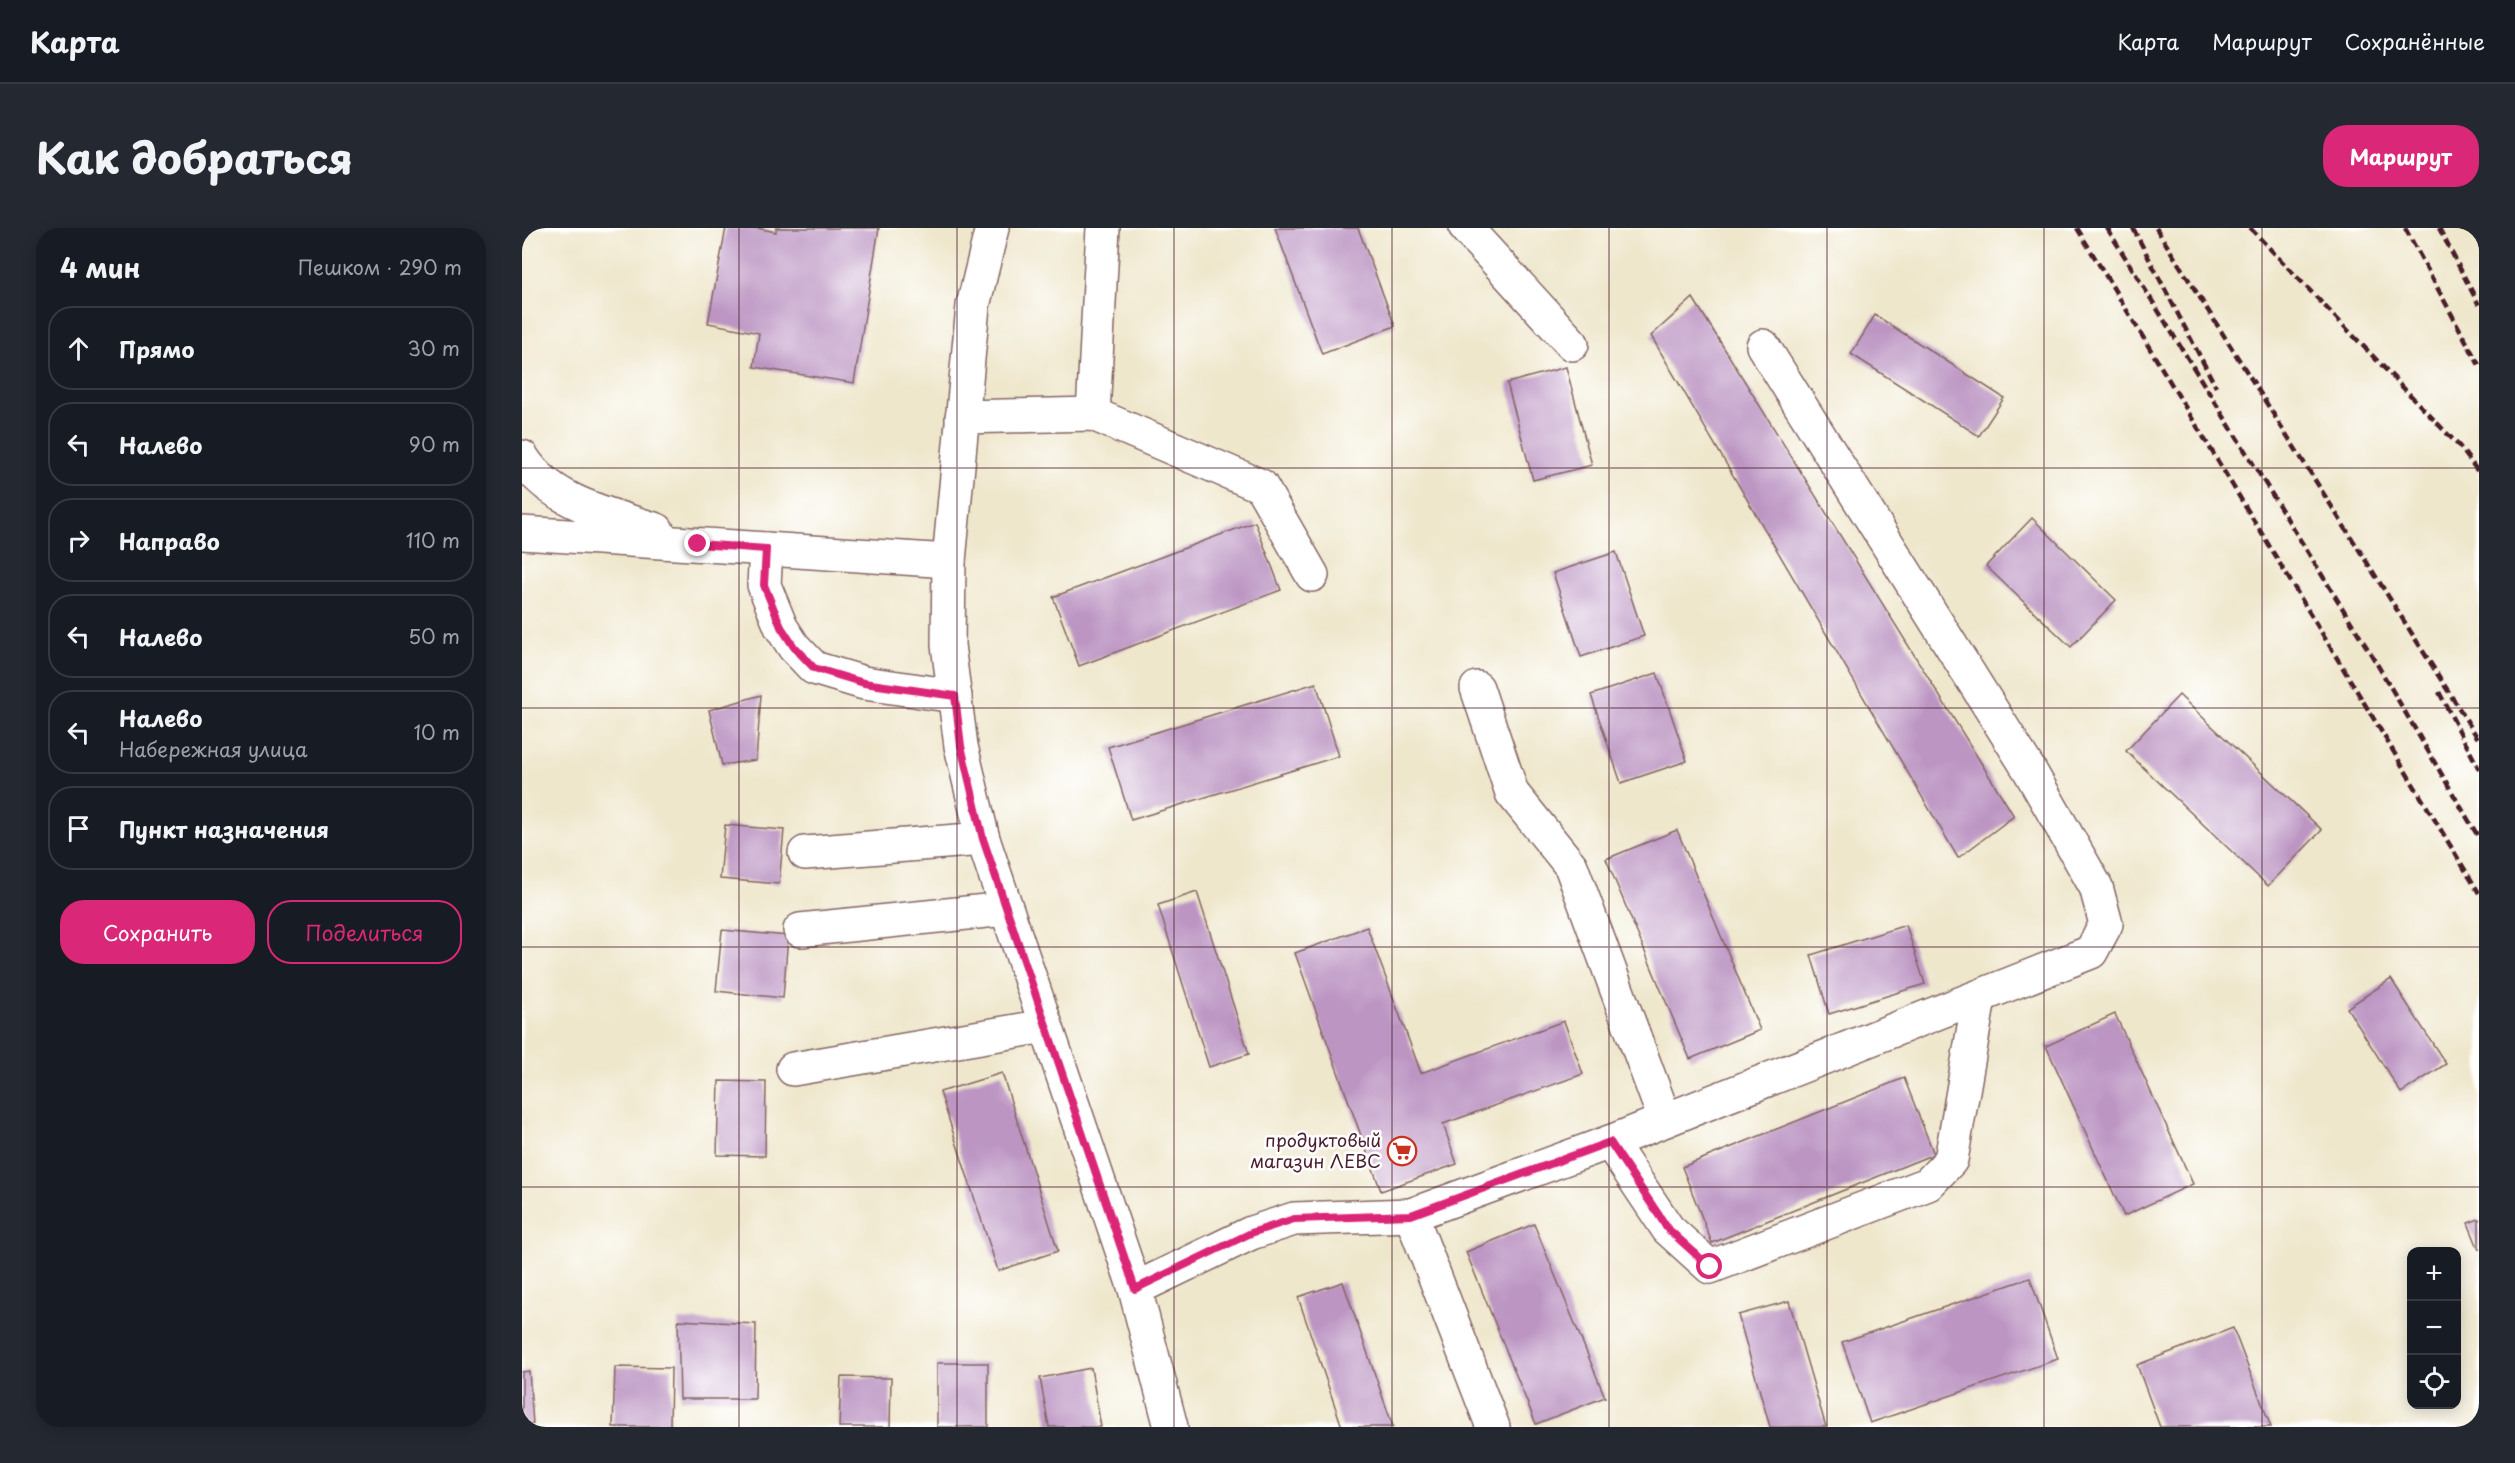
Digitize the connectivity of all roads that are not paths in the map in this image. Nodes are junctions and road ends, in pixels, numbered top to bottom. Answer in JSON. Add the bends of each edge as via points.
{"nodes":[{"id":1,"x":992,"y":228,"type":"edge"},
{"id":2,"x":1103,"y":228,"type":"edge"},
{"id":3,"x":1466,"y":228,"type":"edge"},
{"id":4,"x":1572,"y":344,"type":"dead end"},
{"id":5,"x":1763,"y":346,"type":"dead end"},
{"id":6,"x":1093,"y":414,"type":"junction"},
{"id":7,"x":962,"y":417,"type":"junction"},
{"id":8,"x":522,"y":457,"type":"edge"},
{"id":9,"x":522,"y":532,"type":"edge"},
{"id":10,"x":698,"y":544,"type":"junction"},
{"id":11,"x":766,"y":549,"type":"junction"},
{"id":12,"x":950,"y":561,"type":"junction"},
{"id":13,"x":1312,"y":575,"type":"dead end"},
{"id":14,"x":1477,"y":688,"type":"dead end"},
{"id":15,"x":955,"y":696,"type":"junction"},
{"id":16,"x":983,"y":839,"type":"junction"},
{"id":17,"x":805,"y":853,"type":"dead end"},
{"id":18,"x":1006,"y":909,"type":"junction"},
{"id":19,"x":800,"y":930,"type":"dead end"},
{"id":20,"x":1979,"y":998,"type":"junction"},
{"id":21,"x":1045,"y":1026,"type":"junction"},
{"id":22,"x":793,"y":1069,"type":"dead end"},
{"id":23,"x":1665,"y":1120,"type":"junction"},
{"id":24,"x":1610,"y":1142,"type":"junction"},
{"id":25,"x":1411,"y":1215,"type":"junction"},
{"id":26,"x":1135,"y":1289,"type":"junction"},
{"id":27,"x":1171,"y":1427,"type":"edge"},
{"id":28,"x":1493,"y":1427,"type":"edge"}],
"edges":[{"from":1,"to":7,"type":"main road","via":[[974,306]]},
{"from":2,"to":6,"type":"main road"},
{"from":3,"to":4,"type":"main road"},
{"from":5,"to":20,"type":"main road","via":[[2030,771],[2096,887],[2106,924],[2091,952]]},
{"from":6,"to":7,"type":"main road"},
{"from":6,"to":13,"type":"main road","via":[[1261,486]]},
{"from":7,"to":12,"type":"main road"},
{"from":8,"to":10,"type":"main road","via":[[533,474],[569,500]]},
{"from":9,"to":10,"type":"main road"},
{"from":10,"to":11,"type":"main road"},
{"from":11,"to":12,"type":"main road"},
{"from":11,"to":15,"type":"main road","via":[[764,585],[781,627],[814,668],[864,683]]},
{"from":12,"to":15,"type":"main road","via":[[948,645]]},
{"from":14,"to":23,"type":"main road","via":[[1512,793],[1571,866]]},
{"from":15,"to":16,"type":"main road","via":[[961,746]]},
{"from":16,"to":17,"type":"main road"},
{"from":16,"to":18,"type":"main road"},
{"from":18,"to":19,"type":"main road"},
{"from":18,"to":21,"type":"main road"},
{"from":20,"to":23,"type":"main road"},
{"from":20,"to":24,"type":"main road","via":[[1952,1160],[1928,1184],[1710,1267],[1668,1229]]},
{"from":21,"to":22,"type":"main road"},
{"from":21,"to":26,"type":"main road"},
{"from":23,"to":24,"type":"main road"},
{"from":24,"to":25,"type":"main road"},
{"from":25,"to":26,"type":"main road","via":[[1294,1219],[1251,1233]]},
{"from":25,"to":28,"type":"main road"},
{"from":26,"to":27,"type":"main road"}]}
